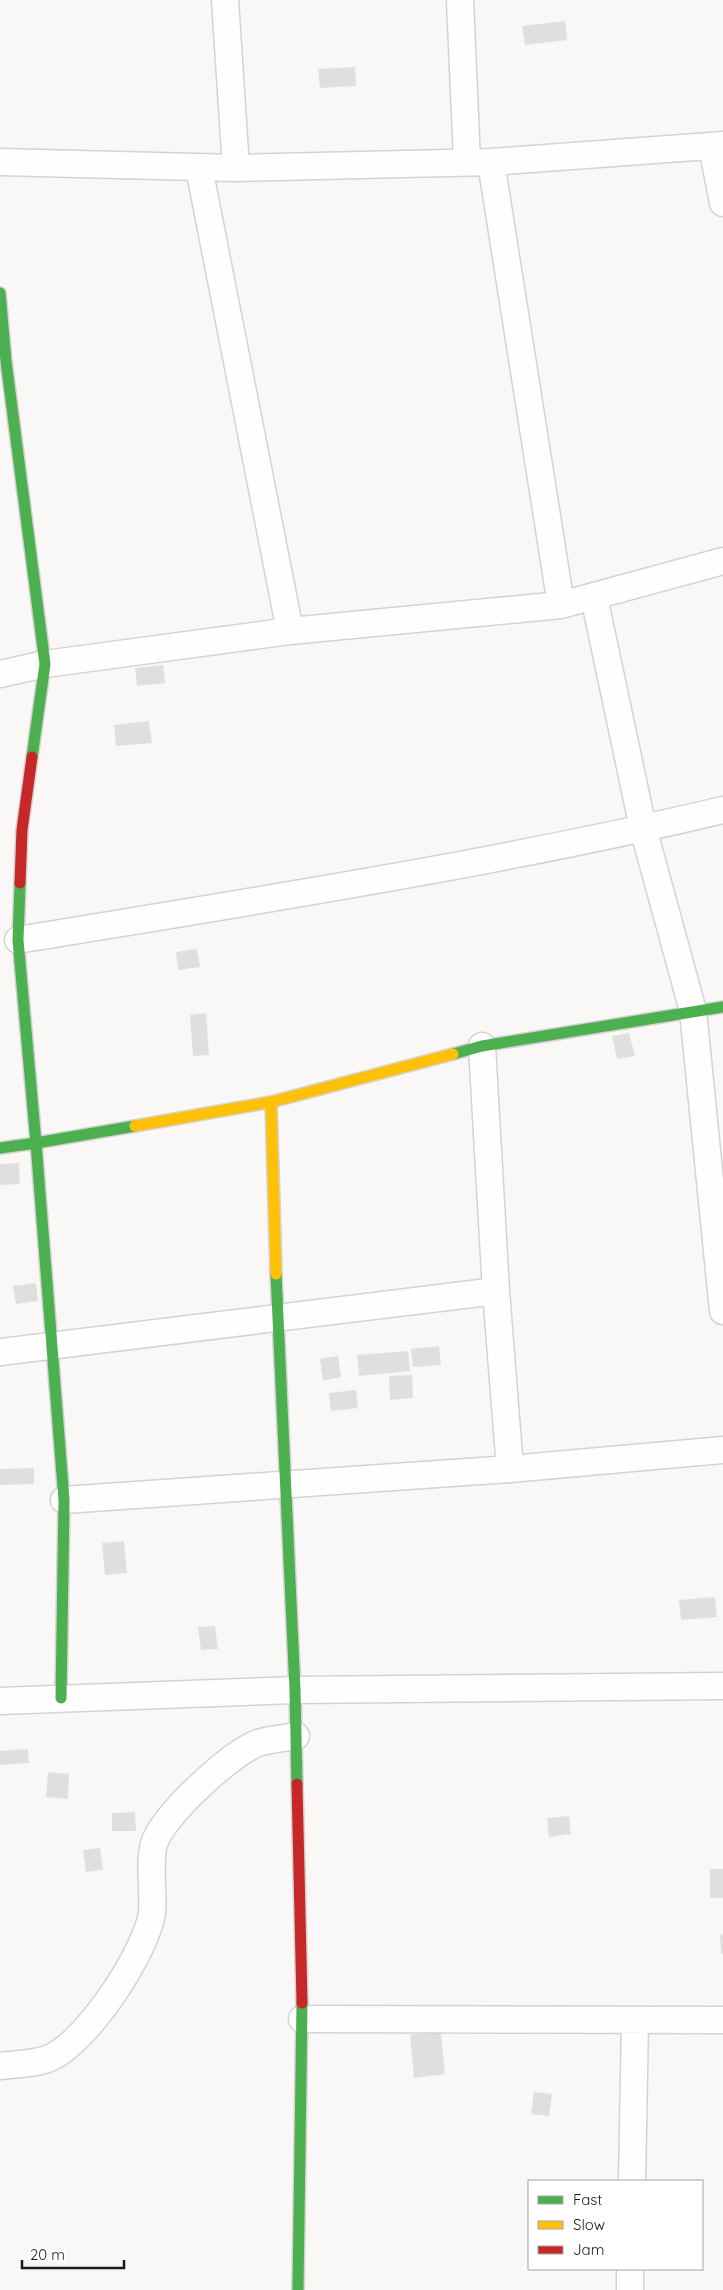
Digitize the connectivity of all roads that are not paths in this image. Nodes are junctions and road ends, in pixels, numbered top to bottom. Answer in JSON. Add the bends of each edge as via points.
{"nodes":[{"id":1,"x":225,"y":0,"type":"edge"},
{"id":2,"x":460,"y":0,"type":"edge"},
{"id":3,"x":718,"y":145,"type":"edge"},
{"id":4,"x":0,"y":162,"type":"edge"},
{"id":5,"x":479,"y":162,"type":"junction"},
{"id":6,"x":199,"y":168,"type":"junction"},
{"id":7,"x":236,"y":168,"type":"junction"},
{"id":8,"x":723,"y":203,"type":"edge"},
{"id":9,"x":0,"y":293,"type":"edge"},
{"id":10,"x":723,"y":561,"type":"edge"},
{"id":11,"x":594,"y":597,"type":"junction"},
{"id":12,"x":561,"y":605,"type":"junction"},
{"id":13,"x":290,"y":631,"type":"junction"},
{"id":14,"x":45,"y":664,"type":"junction"},
{"id":15,"x":0,"y":674,"type":"edge"},
{"id":16,"x":723,"y":810,"type":"edge"},
{"id":17,"x":643,"y":828,"type":"junction"},
{"id":18,"x":18,"y":940,"type":"junction"},
{"id":19,"x":723,"y":1007,"type":"edge"},
{"id":20,"x":693,"y":1011,"type":"junction"},
{"id":21,"x":482,"y":1046,"type":"junction"},
{"id":22,"x":272,"y":1102,"type":"junction"},
{"id":23,"x":36,"y":1143,"type":"junction"},
{"id":24,"x":0,"y":1148,"type":"edge"},
{"id":25,"x":719,"y":1244,"type":"edge"},
{"id":26,"x":496,"y":1291,"type":"junction"},
{"id":27,"x":723,"y":1311,"type":"edge"},
{"id":28,"x":276,"y":1317,"type":"junction"},
{"id":29,"x":52,"y":1346,"type":"junction"},
{"id":30,"x":0,"y":1352,"type":"edge"},
{"id":31,"x":723,"y":1450,"type":"edge"},
{"id":32,"x":510,"y":1469,"type":"junction"},
{"id":33,"x":285,"y":1486,"type":"junction"},
{"id":34,"x":64,"y":1500,"type":"junction"},
{"id":35,"x":723,"y":1686,"type":"edge"},
{"id":36,"x":295,"y":1690,"type":"junction"},
{"id":37,"x":61,"y":1698,"type":"junction"},
{"id":38,"x":0,"y":1700,"type":"edge"},
{"id":39,"x":296,"y":1736,"type":"junction"},
{"id":40,"x":302,"y":2020,"type":"junction"},
{"id":41,"x":723,"y":2020,"type":"edge"},
{"id":42,"x":635,"y":2021,"type":"junction"},
{"id":43,"x":0,"y":2066,"type":"edge"},
{"id":44,"x":632,"y":2180,"type":"edge"},
{"id":45,"x":630,"y":2270,"type":"edge"},
{"id":46,"x":298,"y":2290,"type":"edge"},
{"id":47,"x":630,"y":2290,"type":"edge"}],
"edges":[{"from":1,"to":7,"type":"street"},
{"from":2,"to":5,"type":"street"},
{"from":3,"to":5,"type":"street"},
{"from":3,"to":8,"type":"street"},
{"from":4,"to":6,"type":"street"},
{"from":5,"to":7,"type":"street"},
{"from":5,"to":12,"type":"street"},
{"from":6,"to":7,"type":"street"},
{"from":6,"to":13,"type":"street"},
{"from":9,"to":14,"type":"street"},
{"from":10,"to":11,"type":"street"},
{"from":11,"to":12,"type":"street"},
{"from":11,"to":17,"type":"street"},
{"from":12,"to":13,"type":"street"},
{"from":13,"to":14,"type":"street"},
{"from":14,"to":15,"type":"street"},
{"from":14,"to":18,"type":"street","via":[[22,830]]},
{"from":16,"to":17,"type":"street"},
{"from":17,"to":18,"type":"street","via":[[333,888]]},
{"from":17,"to":20,"type":"street"},
{"from":18,"to":23,"type":"street"},
{"from":19,"to":20,"type":"street"},
{"from":20,"to":21,"type":"street"},
{"from":20,"to":25,"type":"street"},
{"from":21,"to":22,"type":"street"},
{"from":21,"to":26,"type":"street"},
{"from":22,"to":23,"type":"street"},
{"from":22,"to":28,"type":"street"},
{"from":23,"to":24,"type":"street"},
{"from":23,"to":29,"type":"street"},
{"from":25,"to":27,"type":"street"},
{"from":26,"to":28,"type":"street"},
{"from":26,"to":32,"type":"street"},
{"from":28,"to":29,"type":"street"},
{"from":28,"to":33,"type":"street"},
{"from":29,"to":30,"type":"street"},
{"from":29,"to":34,"type":"street"},
{"from":31,"to":32,"type":"street"},
{"from":32,"to":33,"type":"street"},
{"from":33,"to":34,"type":"street"},
{"from":33,"to":36,"type":"street"},
{"from":34,"to":37,"type":"street"},
{"from":35,"to":36,"type":"street"},
{"from":36,"to":37,"type":"street"},
{"from":36,"to":39,"type":"street"},
{"from":37,"to":38,"type":"street"},
{"from":39,"to":40,"type":"street"},
{"from":39,"to":43,"type":"street","via":[[259,1743],[236,1754],[167,1818],[154,1842],[152,1913],[143,1945],[104,2006],[77,2041],[52,2057]]},
{"from":40,"to":42,"type":"street"},
{"from":40,"to":46,"type":"street"},
{"from":41,"to":42,"type":"street"},
{"from":42,"to":44,"type":"street"},
{"from":45,"to":47,"type":"street"}]}
